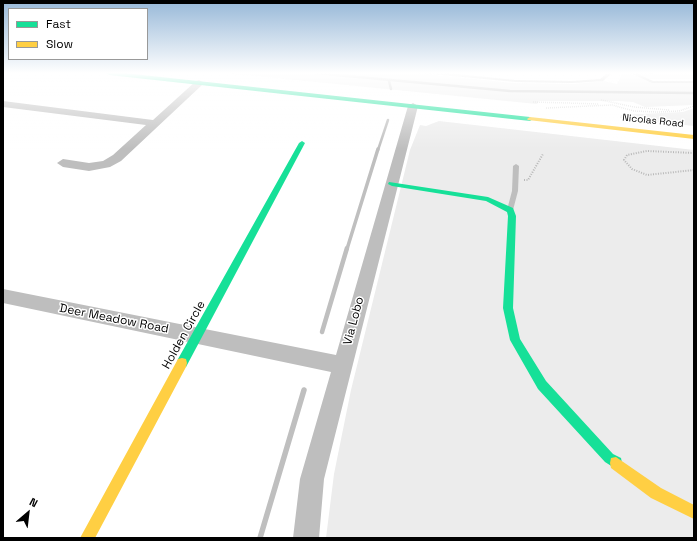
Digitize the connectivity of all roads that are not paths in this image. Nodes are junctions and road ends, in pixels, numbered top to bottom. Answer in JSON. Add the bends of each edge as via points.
{"nodes":[{"id":1,"x":182,"y":98,"type":"edge"},
{"id":2,"x":341,"y":98,"type":"edge"},
{"id":3,"x":4,"y":105,"type":"edge"},
{"id":4,"x":413,"y":106,"type":"junction"},
{"id":5,"x":154,"y":123,"type":"junction"},
{"id":6,"x":694,"y":137,"type":"edge"},
{"id":7,"x":302,"y":143,"type":"dead end"},
{"id":8,"x":63,"y":163,"type":"dead end"},
{"id":9,"x":516,"y":166,"type":"dead end"},
{"id":10,"x":392,"y":184,"type":"junction"},
{"id":11,"x":510,"y":210,"type":"junction"},
{"id":12,"x":5,"y":300,"type":"edge"},
{"id":13,"x":197,"y":336,"type":"junction"},
{"id":14,"x":342,"y":365,"type":"junction"},
{"id":15,"x":694,"y":512,"type":"edge"},
{"id":16,"x":87,"y":538,"type":"edge"},
{"id":17,"x":306,"y":538,"type":"edge"}],
"edges":[{"from":1,"to":5,"type":"street"},
{"from":2,"to":4,"type":"street","name":"Nicolas Road"},
{"from":3,"to":5,"type":"street"},
{"from":4,"to":6,"type":"street","name":"Nicolas Road"},
{"from":4,"to":10,"type":"street","name":"Via Lobo"},
{"from":5,"to":8,"type":"street","via":[[117,158],[106,164],[89,167]]},
{"from":7,"to":13,"type":"street","name":"Holden Circle"},
{"from":9,"to":11,"type":"lane","via":[[515,191]]},
{"from":10,"to":11,"type":"street","via":[[488,199]]},
{"from":10,"to":14,"type":"street","name":"Via Lobo"},
{"from":11,"to":15,"type":"street","via":[[512,216],[508,308],[515,340],[542,385],[609,458],[656,493]]},
{"from":12,"to":13,"type":"street","name":"Deer Meadow Road"},
{"from":13,"to":14,"type":"street","name":"Deer Meadow Road"},
{"from":13,"to":16,"type":"street","name":"Holden Circle"},
{"from":14,"to":17,"type":"street","name":"Via Lobo","via":[[312,479]]}]}
